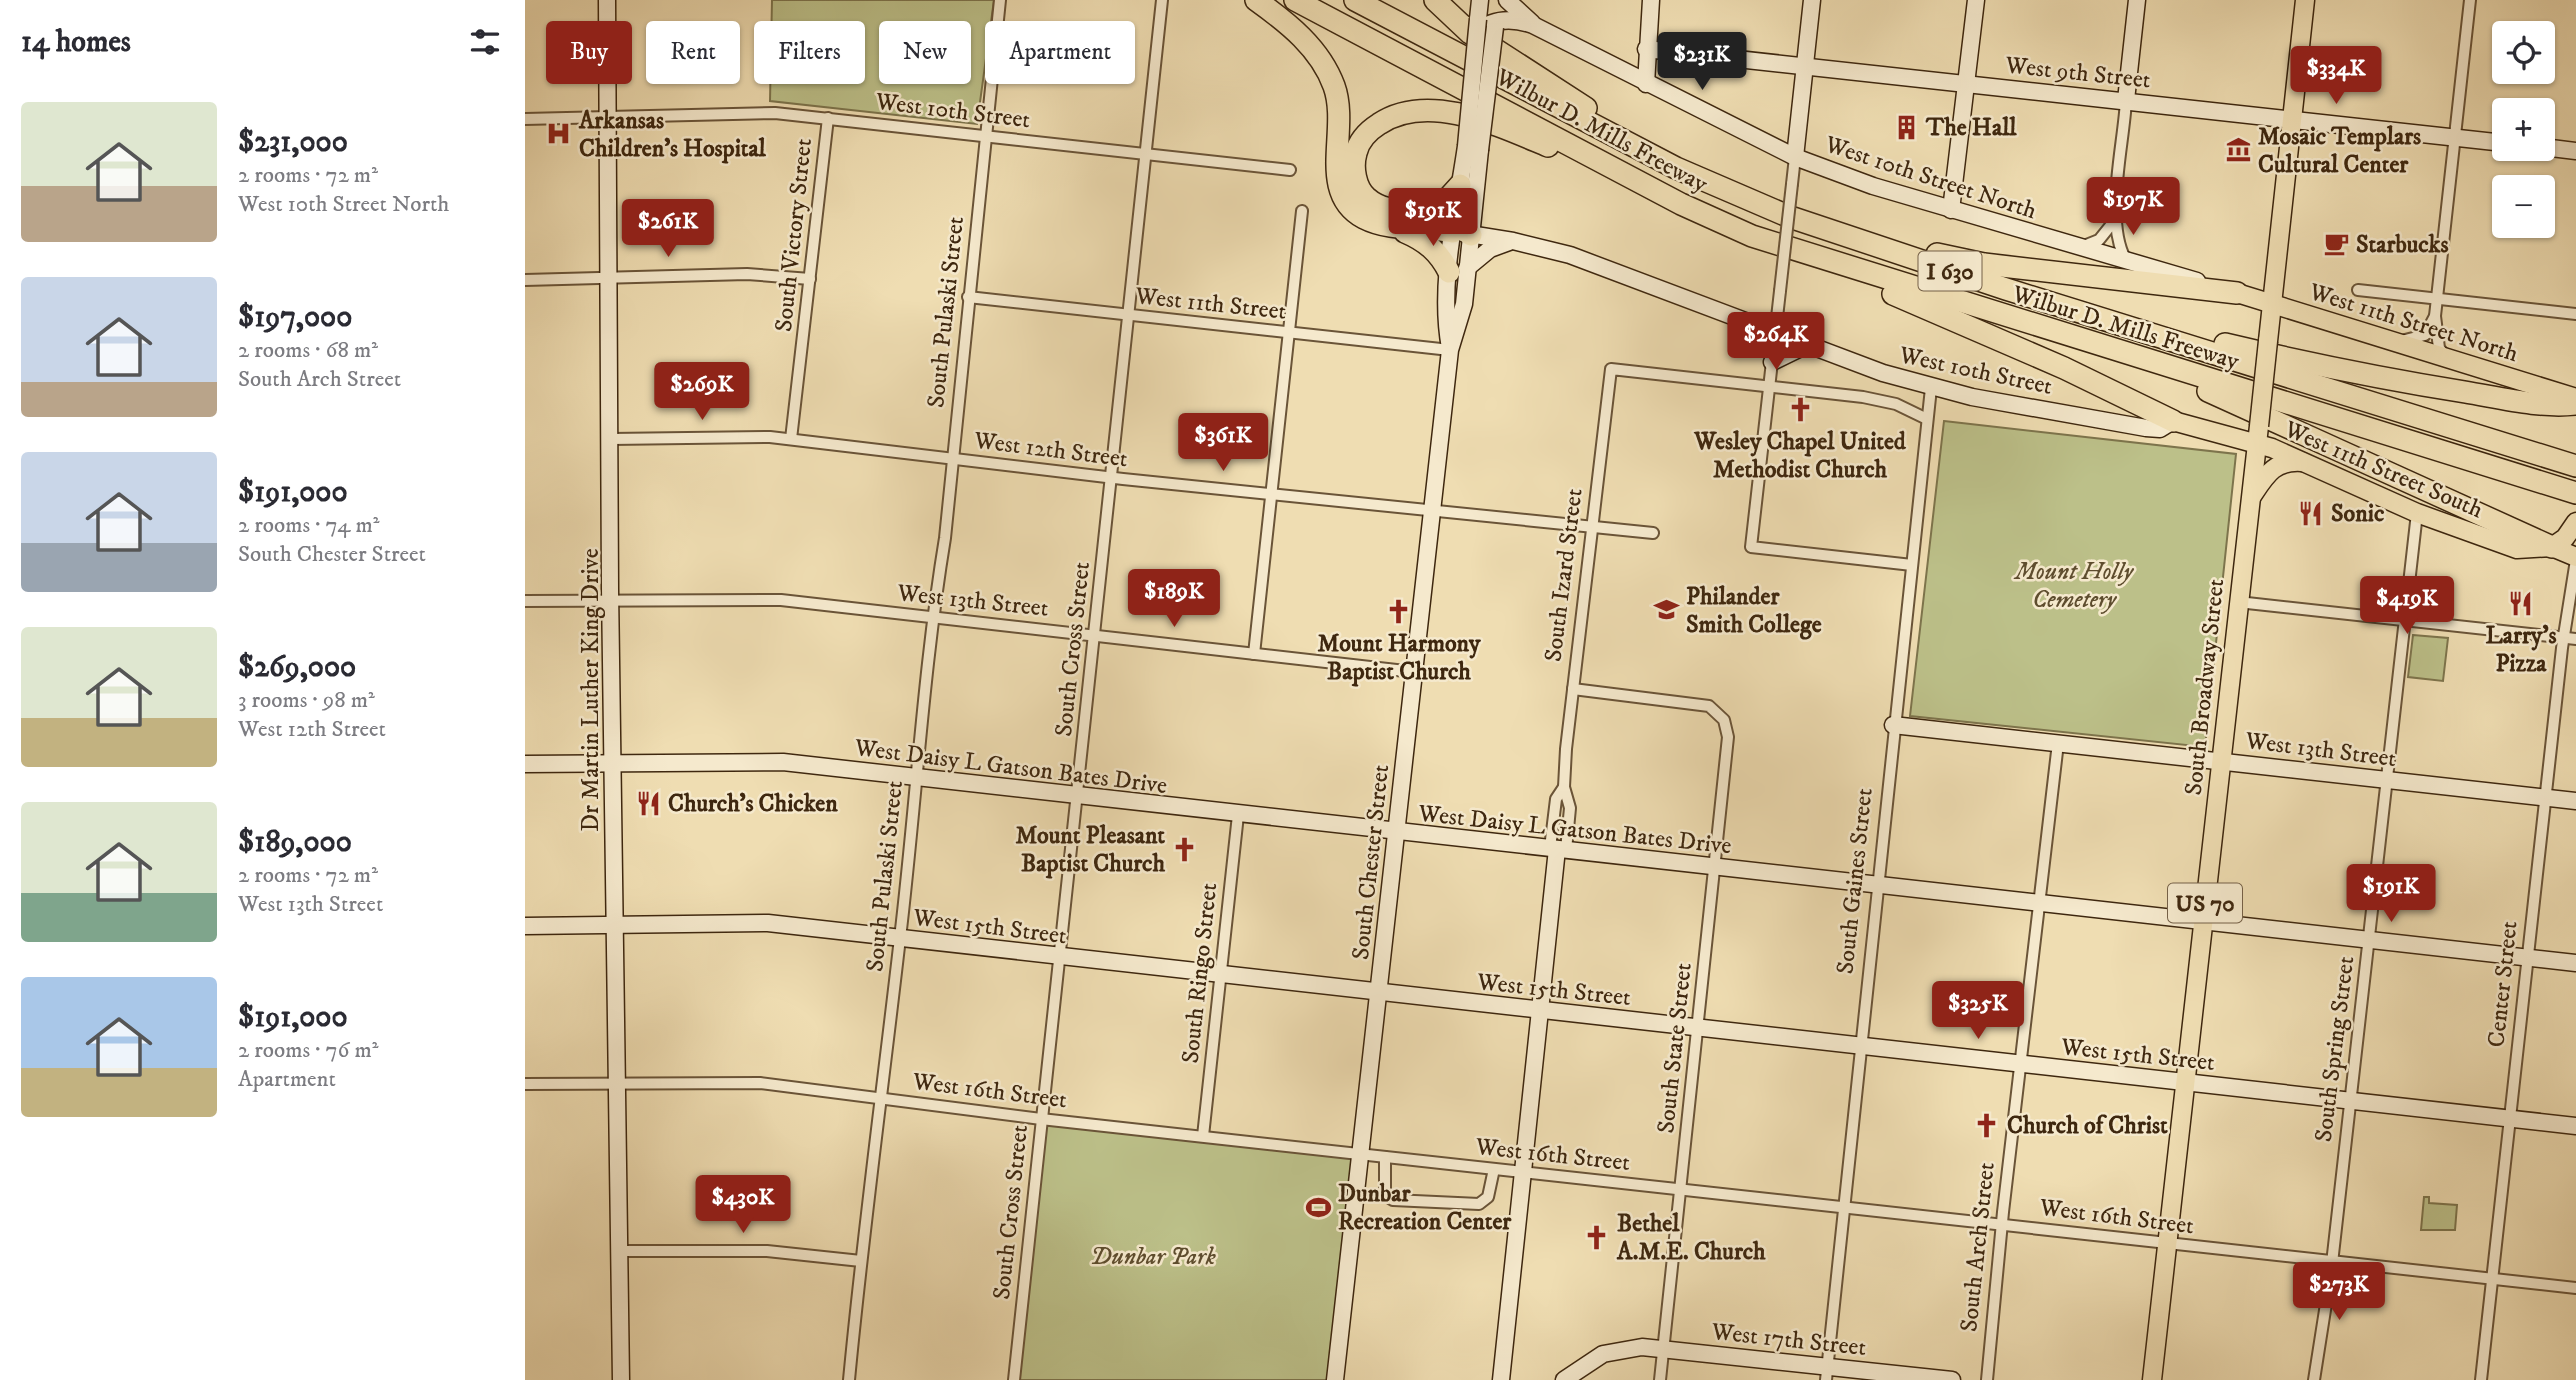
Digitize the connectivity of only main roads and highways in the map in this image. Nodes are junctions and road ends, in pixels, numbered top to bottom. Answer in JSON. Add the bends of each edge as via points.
{"nodes":[{"id":1,"x":607,"y":0,"type":"edge"},
{"id":2,"x":1256,"y":0,"type":"edge"},
{"id":3,"x":1296,"y":0,"type":"edge"},
{"id":4,"x":1355,"y":0,"type":"edge"},
{"id":5,"x":1435,"y":0,"type":"edge"},
{"id":6,"x":1480,"y":0,"type":"edge"},
{"id":7,"x":1498,"y":0,"type":"edge"},
{"id":8,"x":1507,"y":0,"type":"edge"},
{"id":9,"x":1651,"y":0,"type":"edge"},
{"id":10,"x":1812,"y":0,"type":"edge"},
{"id":11,"x":1976,"y":0,"type":"edge"},
{"id":12,"x":2137,"y":0,"type":"edge"},
{"id":13,"x":2305,"y":0,"type":"edge"},
{"id":14,"x":1486,"y":25,"type":"junction"},
{"id":15,"x":1533,"y":25,"type":"junction"},
{"id":16,"x":1646,"y":49,"type":"junction"},
{"id":17,"x":1805,"y":66,"type":"junction"},
{"id":18,"x":1623,"y":73,"type":"junction"},
{"id":19,"x":1646,"y":84,"type":"junction"},
{"id":20,"x":1967,"y":84,"type":"junction"},
{"id":21,"x":2126,"y":100,"type":"junction"},
{"id":22,"x":2292,"y":119,"type":"junction"},
{"id":23,"x":1798,"y":130,"type":"junction"},
{"id":24,"x":2492,"y":142,"type":"edge"},
{"id":25,"x":1764,"y":144,"type":"junction"},
{"id":26,"x":1473,"y":148,"type":"junction"},
{"id":27,"x":2555,"y":148,"type":"edge"},
{"id":28,"x":2576,"y":151,"type":"edge"},
{"id":29,"x":1795,"y":157,"type":"junction"},
{"id":30,"x":1676,"y":167,"type":"junction"},
{"id":31,"x":1460,"y":185,"type":"junction"},
{"id":32,"x":1681,"y":204,"type":"junction"},
{"id":33,"x":1951,"y":210,"type":"junction"},
{"id":34,"x":1426,"y":212,"type":"junction"},
{"id":35,"x":1387,"y":225,"type":"junction"},
{"id":36,"x":1460,"y":230,"type":"junction"},
{"id":37,"x":1835,"y":233,"type":"junction"},
{"id":38,"x":1513,"y":241,"type":"junction"},
{"id":39,"x":1828,"y":262,"type":"junction"},
{"id":40,"x":1458,"y":270,"type":"junction"},
{"id":41,"x":2237,"y":293,"type":"junction"},
{"id":42,"x":2272,"y":304,"type":"junction"},
{"id":43,"x":2069,"y":309,"type":"junction"},
{"id":44,"x":1807,"y":345,"type":"junction"},
{"id":45,"x":1772,"y":362,"type":"road end"},
{"id":46,"x":2153,"y":363,"type":"junction"},
{"id":47,"x":2576,"y":398,"type":"edge"},
{"id":48,"x":2576,"y":404,"type":"edge"},
{"id":49,"x":2172,"y":421,"type":"junction"},
{"id":50,"x":2258,"y":434,"type":"junction"},
{"id":51,"x":2308,"y":463,"type":"junction"},
{"id":52,"x":2576,"y":466,"type":"edge"},
{"id":53,"x":2576,"y":493,"type":"edge"},
{"id":54,"x":2250,"y":499,"type":"junction"},
{"id":55,"x":2576,"y":522,"type":"edge"},
{"id":56,"x":2552,"y":547,"type":"junction"},
{"id":57,"x":2576,"y":559,"type":"edge"},
{"id":58,"x":1893,"y":725,"type":"road end"},
{"id":59,"x":2221,"y":760,"type":"junction"},
{"id":60,"x":612,"y":761,"type":"junction"},
{"id":61,"x":525,"y":764,"type":"edge"},
{"id":62,"x":2576,"y":801,"type":"edge"},
{"id":63,"x":1396,"y":831,"type":"junction"},
{"id":64,"x":1558,"y":849,"type":"junction"},
{"id":65,"x":2202,"y":922,"type":"junction"},
{"id":66,"x":525,"y":926,"type":"edge"},
{"id":67,"x":615,"y":926,"type":"junction"},
{"id":68,"x":2576,"y":963,"type":"edge"},
{"id":69,"x":1378,"y":992,"type":"junction"},
{"id":70,"x":1538,"y":1010,"type":"junction"},
{"id":71,"x":2184,"y":1082,"type":"junction"},
{"id":72,"x":2576,"y":1126,"type":"edge"},
{"id":73,"x":1827,"y":1373,"type":"edge"},
{"id":74,"x":621,"y":1380,"type":"edge"},
{"id":75,"x":1335,"y":1380,"type":"edge"},
{"id":76,"x":1501,"y":1380,"type":"edge"},
{"id":77,"x":1564,"y":1380,"type":"edge"},
{"id":78,"x":1952,"y":1380,"type":"edge"},
{"id":79,"x":2152,"y":1380,"type":"edge"}],
"edges":[{"from":1,"to":60,"type":"main road","name":"Dr Martin Luther King Drive"},
{"from":2,"to":35,"type":"highway","via":[[1297,32],[1328,72],[1341,113],[1338,187],[1355,213]]},
{"from":3,"to":32,"type":"highway","name":"Wilbur D. Mills Freeway","number":"I 630"},
{"from":4,"to":30,"type":"highway","name":"Wilbur D. Mills Freeway","number":"I 630"},
{"from":5,"to":30,"type":"highway","via":[[1470,33]]},
{"from":6,"to":14,"type":"main road","name":"South Chester Street"},
{"from":7,"to":14,"type":"main road","name":"South Chester Street"},
{"from":8,"to":15,"type":"main road"},
{"from":9,"to":16,"type":"main road"},
{"from":10,"to":17,"type":"main road"},
{"from":11,"to":20,"type":"main road"},
{"from":12,"to":21,"type":"main road"},
{"from":13,"to":22,"type":"main road","name":"South Broadway Street","number":"US 70"},
{"from":14,"to":15,"type":"main road","via":[[1521,21]]},
{"from":14,"to":26,"type":"main road","name":"South Chester Street","bridge":true},
{"from":15,"to":18,"type":"main road"},
{"from":16,"to":17,"type":"main road","name":"West 9th Street"},
{"from":16,"to":18,"type":"main road"},
{"from":16,"to":19,"type":"main road"},
{"from":17,"to":20,"type":"main road","name":"West 9th Street"},
{"from":17,"to":23,"type":"main road"},
{"from":18,"to":19,"type":"main road","name":"West 10th Street North"},
{"from":19,"to":25,"type":"main road","name":"West 10th Street North"},
{"from":20,"to":21,"type":"main road","name":"West 9th Street"},
{"from":20,"to":33,"type":"main road"},
{"from":21,"to":22,"type":"main road","name":"West 9th Street"},
{"from":22,"to":24,"type":"main road","name":"West 9th Street"},
{"from":22,"to":42,"type":"main road","name":"South Broadway Street","number":"US 70"},
{"from":23,"to":25,"type":"main road"},
{"from":23,"to":29,"type":"main road"},
{"from":25,"to":29,"type":"main road","name":"West 10th Street North"},
{"from":26,"to":31,"type":"main road","name":"South Chester Street"},
{"from":26,"to":36,"type":"main road","name":"South Chester Street"},
{"from":27,"to":28,"type":"main road"},
{"from":29,"to":33,"type":"main road","name":"West 10th Street North"},
{"from":30,"to":37,"type":"highway","name":"Wilbur D. Mills Freeway","number":"I 630"},
{"from":31,"to":34,"type":"highway","via":[[1440,207]]},
{"from":31,"to":36,"type":"main road","name":"South Chester Street"},
{"from":32,"to":34,"type":"highway","via":[[1485,122],[1431,112],[1389,119],[1373,128],[1357,147],[1357,182],[1375,204]]},
{"from":32,"to":39,"type":"highway","name":"Wilbur D. Mills Freeway","number":"I 630","via":[[1752,236]]},
{"from":33,"to":41,"type":"main road","name":"West 10th Street North"},
{"from":34,"to":36,"type":"highway"},
{"from":35,"to":36,"type":"highway"},
{"from":35,"to":40,"type":"highway","via":[[1426,242]]},
{"from":36,"to":38,"type":"main road","name":"West 10th Street"},
{"from":36,"to":40,"type":"main road","name":"South Chester Street"},
{"from":37,"to":41,"type":"highway","via":[[1983,264]]},
{"from":37,"to":43,"type":"highway","name":"Wilbur D. Mills Freeway","number":"I 630"},
{"from":38,"to":40,"type":"main road","via":[[1490,249]]},
{"from":38,"to":44,"type":"main road","name":"West 10th Street","via":[[1570,255]]},
{"from":39,"to":46,"type":"highway","name":"Wilbur D. Mills Freeway","number":"I 630"},
{"from":39,"to":49,"type":"highway"},
{"from":40,"to":63,"type":"main road","name":"South Chester Street","via":[[1446,328],[1450,350]]},
{"from":41,"to":42,"type":"main road","name":"West 11th Street North"},
{"from":42,"to":47,"type":"main road","name":"West 11th Street North"},
{"from":42,"to":50,"type":"main road","name":"South Broadway Street","number":"US 70","bridge":true},
{"from":43,"to":48,"type":"highway","via":[[2337,370],[2523,401]]},
{"from":43,"to":52,"type":"highway","name":"Wilbur D. Mills Freeway","number":"I 630"},
{"from":44,"to":45,"type":"main road"},
{"from":44,"to":49,"type":"main road","name":"West 10th Street","via":[[1931,388],[2146,428],[2160,429]]},
{"from":46,"to":53,"type":"highway","name":"Wilbur D. Mills Freeway","number":"I 630"},
{"from":46,"to":56,"type":"highway"},
{"from":49,"to":50,"type":"main road","name":"West 11th Street South","via":[[2212,434]]},
{"from":50,"to":51,"type":"main road","name":"West 11th Street South"},
{"from":50,"to":54,"type":"main road","name":"South Broadway Street","number":"US 70"},
{"from":51,"to":54,"type":"main road","via":[[2289,461],[2276,466]]},
{"from":51,"to":56,"type":"main road","name":"West 11th Street South","via":[[2417,513],[2517,549]]},
{"from":54,"to":59,"type":"main road","name":"South Broadway Street","number":"US 70"},
{"from":55,"to":56,"type":"main road"},
{"from":56,"to":57,"type":"main road","name":"West 11th Street South"},
{"from":58,"to":59,"type":"main road","name":"West 13th Street"},
{"from":59,"to":62,"type":"main road","name":"West 13th Street"},
{"from":59,"to":65,"type":"main road","name":"South Broadway Street","number":"US 70"},
{"from":60,"to":61,"type":"main road","name":"West Daisy L Gatson Bates Drive"},
{"from":60,"to":63,"type":"main road","name":"West Daisy L Gatson Bates Drive","via":[[765,761]]},
{"from":60,"to":67,"type":"main road","name":"Dr Martin Luther King Drive"},
{"from":63,"to":64,"type":"main road","name":"West Daisy L Gatson Bates Drive"},
{"from":63,"to":69,"type":"main road","name":"South Chester Street"},
{"from":64,"to":65,"type":"main road","name":"West Daisy L Gatson Bates Drive"},
{"from":64,"to":70,"type":"main road","name":"South Izard Street"},
{"from":65,"to":68,"type":"main road","name":"West Daisy L Gatson Bates Drive"},
{"from":65,"to":71,"type":"main road","name":"South Broadway Street","number":"US 70"},
{"from":66,"to":67,"type":"main road","name":"West 15th Street"},
{"from":67,"to":69,"type":"main road","name":"West 15th Street","via":[[768,923]]},
{"from":67,"to":74,"type":"main road","name":"Dr Martin Luther King Drive"},
{"from":69,"to":70,"type":"main road","name":"West 15th Street"},
{"from":69,"to":75,"type":"main road","name":"South Chester Street"},
{"from":70,"to":71,"type":"main road","name":"West 15th Street"},
{"from":70,"to":76,"type":"main road","name":"South Izard Street"},
{"from":71,"to":72,"type":"main road","name":"West 15th Street"},
{"from":71,"to":79,"type":"main road","name":"South Broadway Street","number":"US 70"},
{"from":73,"to":77,"type":"main road","name":"West 17th Street","via":[[1664,1348],[1623,1349],[1603,1354]]},
{"from":73,"to":78,"type":"main road","name":"West 17th Street"}]}
